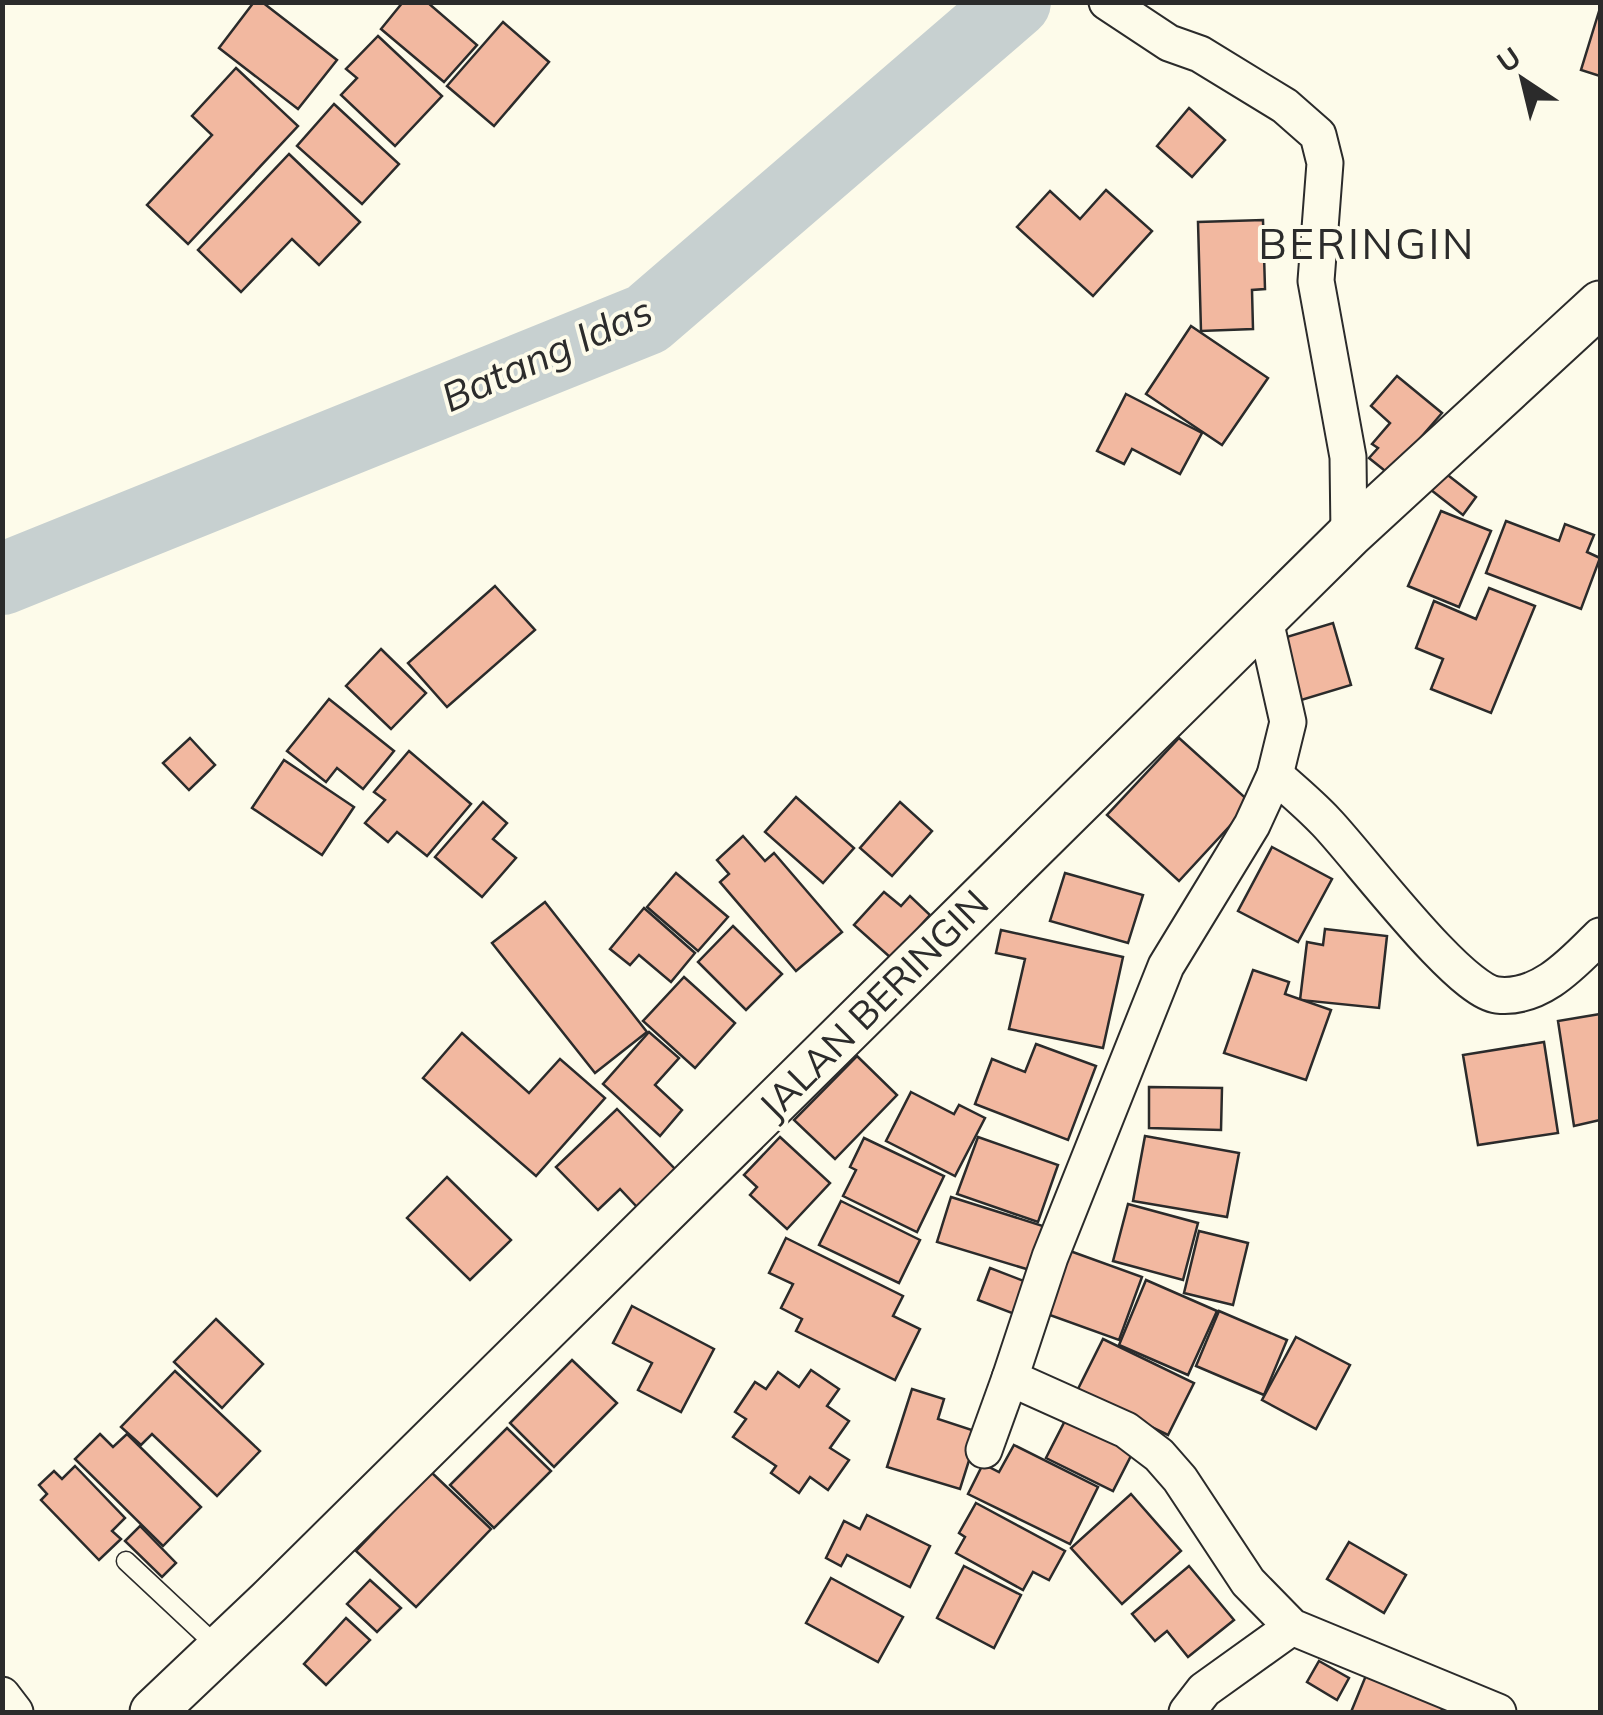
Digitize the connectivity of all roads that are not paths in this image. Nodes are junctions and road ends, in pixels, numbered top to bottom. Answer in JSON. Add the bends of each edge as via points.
{"nodes":[{"id":1,"x":1106,"y":2,"type":"edge"},
{"id":2,"x":1600,"y":304,"type":"edge"},
{"id":3,"x":1349,"y":535,"type":"junction"},
{"id":4,"x":1265,"y":620,"type":"junction"},
{"id":5,"x":1275,"y":775,"type":"junction"},
{"id":6,"x":1600,"y":936,"type":"edge"},
{"id":7,"x":1010,"y":1378,"type":"junction"},
{"id":8,"x":984,"y":1450,"type":"dead end"},
{"id":9,"x":126,"y":1561,"type":"dead end"},
{"id":10,"x":1292,"y":1627,"type":"junction"},
{"id":11,"x":220,"y":1649,"type":"junction"},
{"id":12,"x":2,"y":1695,"type":"edge"},
{"id":13,"x":16,"y":1712,"type":"edge"},
{"id":14,"x":152,"y":1712,"type":"edge"},
{"id":15,"x":1187,"y":1712,"type":"edge"},
{"id":16,"x":1498,"y":1712,"type":"edge"}],
"edges":[{"from":1,"to":3,"type":"street","via":[[1285,106],[1318,135],[1326,162],[1316,281],[1346,439]]},
{"from":2,"to":3,"type":"street","name":"JALAN BERINGIN"},
{"from":3,"to":4,"type":"street","name":"JALAN BERINGIN"},
{"from":4,"to":5,"type":"street","via":[[1288,722]]},
{"from":4,"to":11,"type":"street","name":"JALAN BERINGIN"},
{"from":5,"to":6,"type":"street","via":[[1326,821],[1437,947],[1493,995],[1538,988]]},
{"from":5,"to":7,"type":"street","via":[[1166,966],[1050,1257]]},
{"from":7,"to":8,"type":"street"},
{"from":7,"to":10,"type":"street","via":[[1126,1430],[1159,1455],[1248,1582]]},
{"from":9,"to":11,"type":"lane"},
{"from":10,"to":15,"type":"street","via":[[1204,1690]]},
{"from":10,"to":16,"type":"street"},
{"from":11,"to":14,"type":"street","name":"JALAN BERINGIN"},
{"from":12,"to":13,"type":"street"}]}
